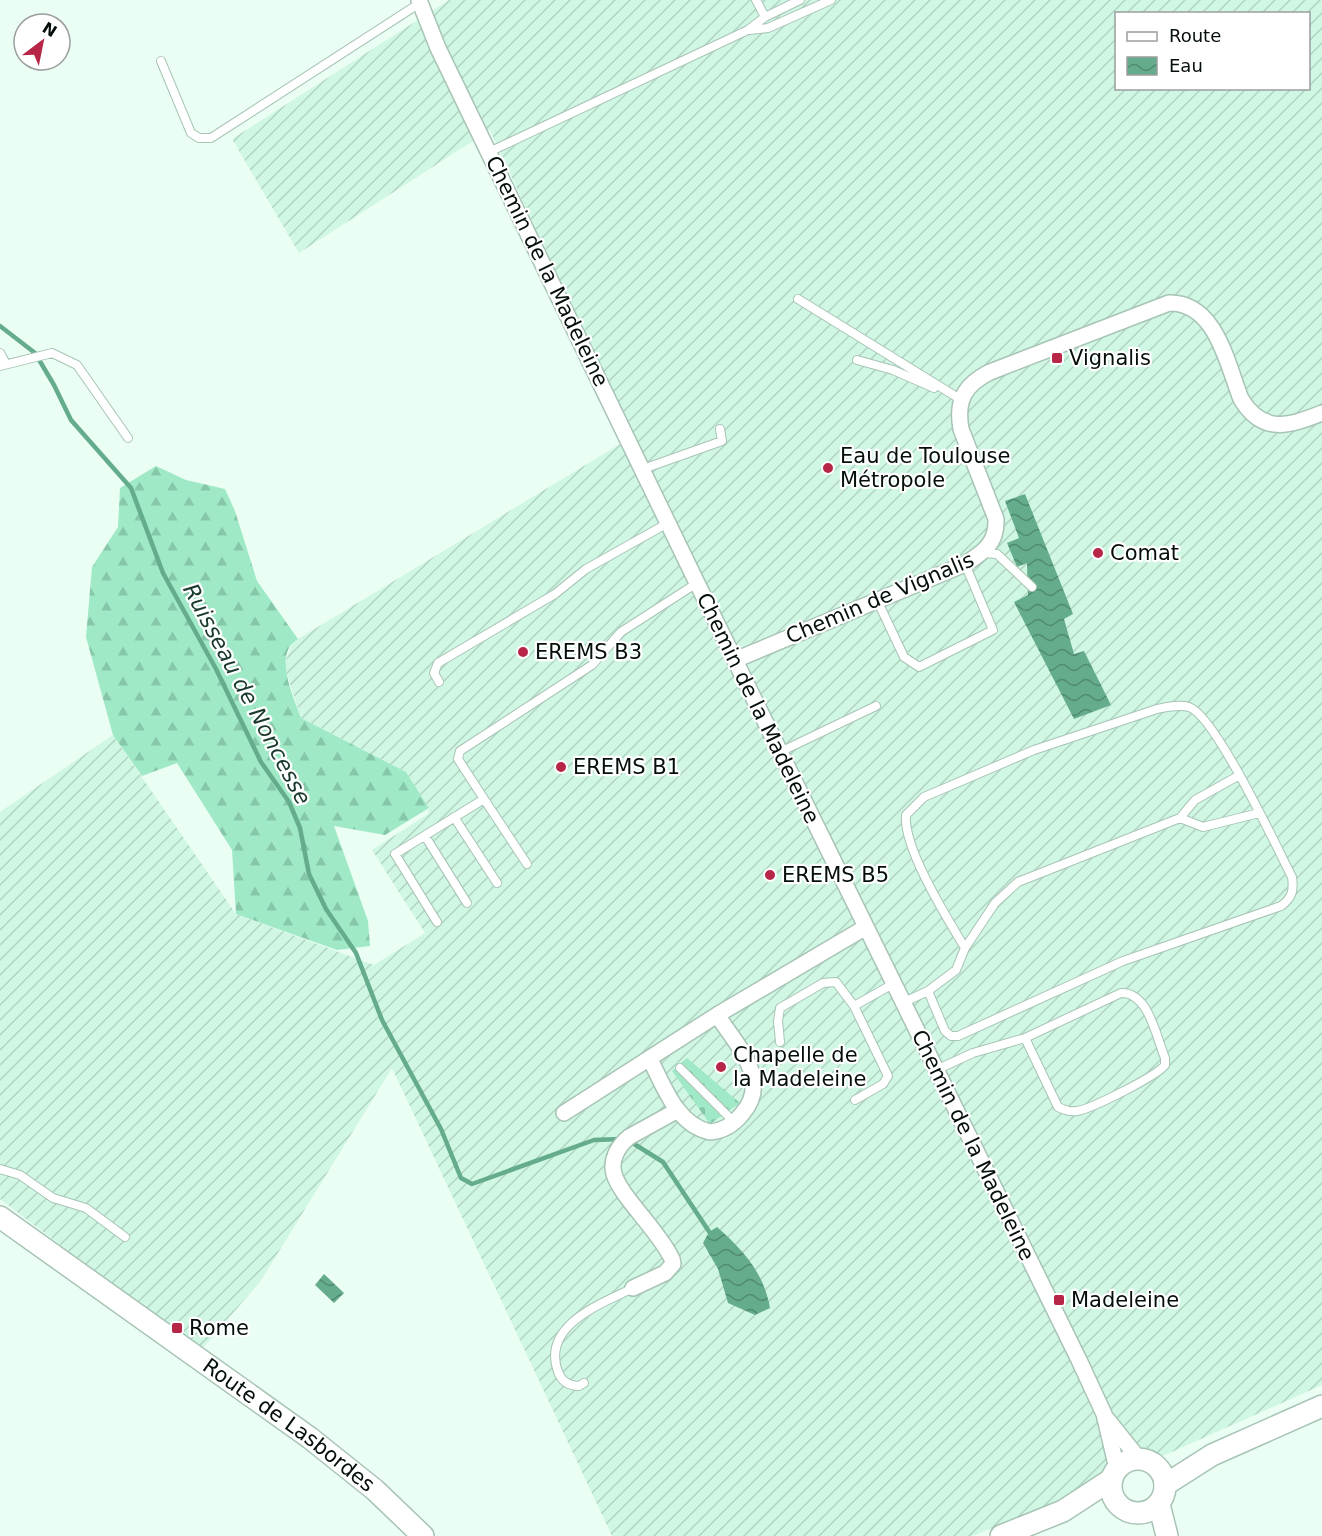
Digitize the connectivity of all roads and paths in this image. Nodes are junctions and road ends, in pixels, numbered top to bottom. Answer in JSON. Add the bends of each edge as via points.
{"nodes":[{"id":1,"x":756,"y":0,"type":"edge"},
{"id":2,"x":800,"y":0,"type":"edge"},
{"id":3,"x":831,"y":0,"type":"edge"},
{"id":4,"x":420,"y":2,"type":"edge"},
{"id":5,"x":765,"y":17,"type":"junction"},
{"id":6,"x":748,"y":30,"type":"junction"},
{"id":7,"x":160,"y":61,"type":"dead end"},
{"id":8,"x":489,"y":152,"type":"junction"},
{"id":9,"x":798,"y":298,"type":"dead end"},
{"id":10,"x":0,"y":353,"type":"edge"},
{"id":11,"x":858,"y":360,"type":"dead end"},
{"id":12,"x":3,"y":365,"type":"edge"},
{"id":13,"x":960,"y":399,"type":"junction"},
{"id":14,"x":1322,"y":413,"type":"edge"},
{"id":15,"x":720,"y":429,"type":"dead end"},
{"id":16,"x":128,"y":438,"type":"dead end"},
{"id":17,"x":643,"y":469,"type":"junction"},
{"id":18,"x":668,"y":523,"type":"junction"},
{"id":19,"x":983,"y":553,"type":"junction"},
{"id":20,"x":965,"y":564,"type":"junction"},
{"id":21,"x":696,"y":583,"type":"junction"},
{"id":22,"x":1032,"y":587,"type":"dead end"},
{"id":23,"x":876,"y":600,"type":"junction"},
{"id":24,"x":735,"y":660,"type":"junction"},
{"id":25,"x":438,"y":682,"type":"dead end"},
{"id":26,"x":876,"y":706,"type":"dead end"},
{"id":27,"x":780,"y":752,"type":"junction"},
{"id":28,"x":1238,"y":776,"type":"junction"},
{"id":29,"x":484,"y":799,"type":"junction"},
{"id":30,"x":1259,"y":813,"type":"junction"},
{"id":31,"x":454,"y":817,"type":"junction"},
{"id":32,"x":1180,"y":818,"type":"junction"},
{"id":33,"x":425,"y":836,"type":"junction"},
{"id":34,"x":527,"y":864,"type":"dead end"},
{"id":35,"x":497,"y":884,"type":"dead end"},
{"id":36,"x":467,"y":903,"type":"dead end"},
{"id":37,"x":438,"y":922,"type":"dead end"},
{"id":38,"x":866,"y":927,"type":"junction"},
{"id":39,"x":965,"y":948,"type":"junction"},
{"id":40,"x":894,"y":984,"type":"junction"},
{"id":41,"x":928,"y":991,"type":"junction"},
{"id":42,"x":902,"y":1003,"type":"junction"},
{"id":43,"x":854,"y":1006,"type":"junction"},
{"id":44,"x":717,"y":1015,"type":"junction"},
{"id":45,"x":1025,"y":1038,"type":"junction"},
{"id":46,"x":780,"y":1042,"type":"dead end"},
{"id":47,"x":650,"y":1059,"type":"junction"},
{"id":48,"x":680,"y":1068,"type":"dead end"},
{"id":49,"x":936,"y":1070,"type":"junction"},
{"id":50,"x":855,"y":1100,"type":"dead end"},
{"id":51,"x":678,"y":1110,"type":"junction"},
{"id":52,"x":564,"y":1113,"type":"dead end"},
{"id":53,"x":734,"y":1122,"type":"junction"},
{"id":54,"x":0,"y":1169,"type":"edge"},
{"id":55,"x":0,"y":1217,"type":"edge"},
{"id":56,"x":125,"y":1237,"type":"dead end"},
{"id":57,"x":633,"y":1288,"type":"joint"},
{"id":58,"x":584,"y":1383,"type":"dead end"},
{"id":59,"x":1322,"y":1406,"type":"edge"},
{"id":60,"x":1104,"y":1414,"type":"junction"},
{"id":61,"x":1115,"y":1474,"type":"junction"},
{"id":62,"x":1155,"y":1479,"type":"junction"},
{"id":63,"x":1116,"y":1502,"type":"junction"},
{"id":64,"x":1063,"y":1511,"type":"junction"},
{"id":65,"x":1137,"y":1513,"type":"junction"},
{"id":66,"x":423,"y":1536,"type":"edge"},
{"id":67,"x":1001,"y":1536,"type":"edge"},
{"id":68,"x":1157,"y":1536,"type":"edge"},
{"id":69,"x":1167,"y":1536,"type":"edge"}],
"edges":[{"from":1,"to":5,"type":"lane"},
{"from":2,"to":5,"type":"lane"},
{"from":3,"to":6,"type":"lane","via":[[768,28]]},
{"from":4,"to":7,"type":"lane","via":[[211,138],[191,133]]},
{"from":4,"to":8,"type":"street","name":"Chemin de la Madeleine"},
{"from":5,"to":6,"type":"lane"},
{"from":6,"to":8,"type":"lane"},
{"from":8,"to":17,"type":"street","name":"Chemin de la Madeleine"},
{"from":9,"to":13,"type":"lane"},
{"from":10,"to":12,"type":"lane"},
{"from":11,"to":13,"type":"lane","via":[[893,370]]},
{"from":12,"to":16,"type":"lane","via":[[52,353],[77,365]]},
{"from":13,"to":14,"type":"street","via":[[970,385],[987,374],[1169,303],[1181,302],[1193,307],[1212,327],[1241,399],[1259,419],[1282,426]]},
{"from":13,"to":19,"type":"street","name":"Chemin de Vignalis","via":[[961,429],[996,519],[992,543]]},
{"from":15,"to":17,"type":"lane","via":[[722,441]]},
{"from":17,"to":18,"type":"street","name":"Chemin de la Madeleine"},
{"from":18,"to":21,"type":"street","name":"Chemin de la Madeleine"},
{"from":18,"to":25,"type":"lane","via":[[586,569],[555,594],[438,663],[434,673]]},
{"from":19,"to":20,"type":"street","name":"Chemin de Vignalis"},
{"from":19,"to":22,"type":"lane","via":[[997,554]]},
{"from":20,"to":23,"type":"street","name":"Chemin de Vignalis"},
{"from":20,"to":23,"type":"lane","via":[[993,630],[920,667],[904,657]]},
{"from":21,"to":24,"type":"street","name":"Chemin de la Madeleine"},
{"from":21,"to":29,"type":"lane","via":[[621,632],[592,665],[460,750],[458,759]]},
{"from":23,"to":24,"type":"street","name":"Chemin de Vignalis"},
{"from":24,"to":27,"type":"street","name":"Chemin de la Madeleine"},
{"from":26,"to":27,"type":"lane"},
{"from":27,"to":38,"type":"street","name":"Chemin de la Madeleine"},
{"from":28,"to":30,"type":"lane"},
{"from":28,"to":32,"type":"lane","via":[[1195,800]]},
{"from":28,"to":39,"type":"lane","via":[[1204,718],[1190,707],[1173,706],[1034,750],[924,797],[906,815],[909,838],[940,906]]},
{"from":29,"to":31,"type":"lane"},
{"from":29,"to":34,"type":"lane"},
{"from":30,"to":32,"type":"lane","via":[[1203,827]]},
{"from":30,"to":41,"type":"lane","via":[[1292,877],[1290,899],[1281,906],[1123,961],[958,1036],[945,1031]]},
{"from":31,"to":33,"type":"lane"},
{"from":31,"to":35,"type":"lane"},
{"from":32,"to":39,"type":"lane","via":[[1018,882],[995,903]]},
{"from":33,"to":36,"type":"lane"},
{"from":33,"to":37,"type":"lane","via":[[395,854]]},
{"from":38,"to":40,"type":"street","name":"Chemin de la Madeleine"},
{"from":38,"to":44,"type":"street"},
{"from":39,"to":41,"type":"lane","via":[[956,970]]},
{"from":40,"to":42,"type":"street","name":"Chemin de la Madeleine"},
{"from":40,"to":43,"type":"lane"},
{"from":41,"to":42,"type":"lane"},
{"from":42,"to":49,"type":"street","name":"Chemin de la Madeleine"},
{"from":43,"to":46,"type":"lane","via":[[836,982],[823,983],[780,1008]]},
{"from":43,"to":50,"type":"lane","via":[[888,1076],[883,1084]]},
{"from":44,"to":47,"type":"street"},
{"from":44,"to":53,"type":"street","via":[[754,1076],[751,1100]]},
{"from":45,"to":45,"type":"lane","via":[[1130,992],[1142,1001],[1165,1065],[1154,1076],[1081,1110],[1066,1111],[1059,1107]]},
{"from":45,"to":49,"type":"lane","via":[[973,1053]]},
{"from":47,"to":51,"type":"street"},
{"from":47,"to":52,"type":"street"},
{"from":48,"to":53,"type":"lane"},
{"from":49,"to":60,"type":"street","name":"Chemin de la Madeleine"},
{"from":51,"to":53,"type":"street","via":[[695,1128],[710,1132]]},
{"from":51,"to":57,"type":"street","via":[[629,1137],[615,1156],[613,1166],[619,1184],[650,1224],[673,1264],[665,1273]]},
{"from":54,"to":56,"type":"lane","via":[[20,1175],[53,1198],[86,1208]]},
{"from":55,"to":66,"type":"street","name":"Route de Lasbordes","via":[[310,1438],[375,1490]]},
{"from":57,"to":58,"type":"lane","via":[[574,1320],[562,1334],[556,1353],[558,1374],[568,1384]]},
{"from":59,"to":62,"type":"street"},
{"from":60,"to":61,"type":"street","name":"Chemin de la Madeleine"},
{"from":60,"to":62,"type":"street","name":"Chemin de la Madeleine"},
{"from":61,"to":62,"type":"street","via":[[1124,1463]]},
{"from":61,"to":63,"type":"street","via":[[1112,1495]]},
{"from":61,"to":64,"type":"street"},
{"from":62,"to":65,"type":"street","via":[[1145,1512]]},
{"from":62,"to":69,"type":"street"},
{"from":63,"to":64,"type":"street"},
{"from":63,"to":65,"type":"street"},
{"from":64,"to":67,"type":"street"},
{"from":65,"to":68,"type":"street"}]}
